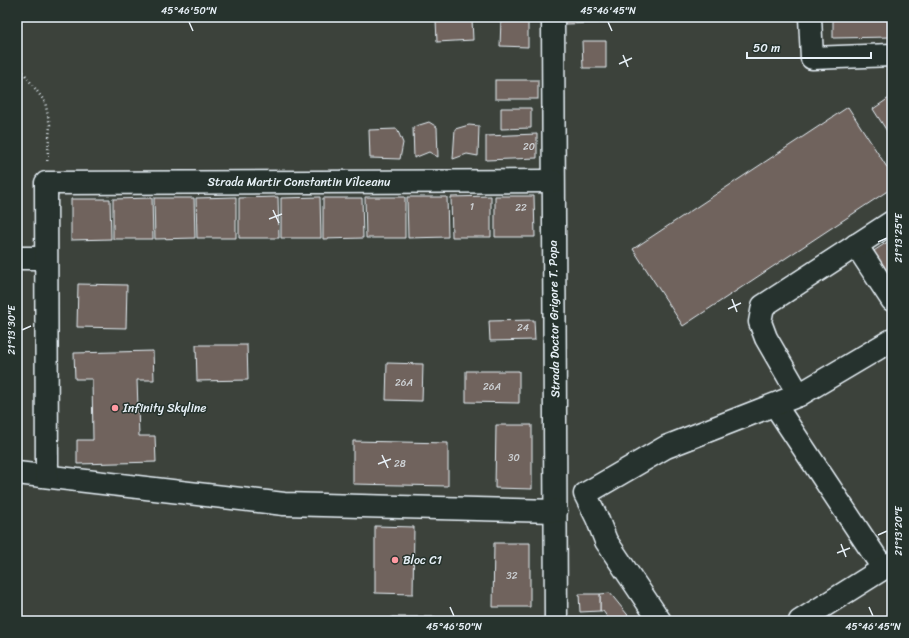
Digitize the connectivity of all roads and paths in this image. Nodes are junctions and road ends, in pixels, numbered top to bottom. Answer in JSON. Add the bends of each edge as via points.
{"nodes":[{"id":1,"x":553,"y":17,"type":"edge"},
{"id":2,"x":810,"y":17,"type":"edge"},
{"id":3,"x":892,"y":54,"type":"edge"},
{"id":4,"x":17,"y":57,"type":"edge"},
{"id":5,"x":553,"y":181,"type":"junction"},
{"id":6,"x":46,"y":183,"type":"junction"},
{"id":7,"x":892,"y":222,"type":"edge"},
{"id":8,"x":856,"y":245,"type":"junction"},
{"id":9,"x":17,"y":258,"type":"edge"},
{"id":10,"x":45,"y":258,"type":"junction"},
{"id":11,"x":892,"y":300,"type":"edge"},
{"id":12,"x":892,"y":340,"type":"edge"},
{"id":13,"x":799,"y":395,"type":"junction"},
{"id":14,"x":775,"y":405,"type":"junction"},
{"id":15,"x":17,"y":473,"type":"edge"},
{"id":16,"x":47,"y":476,"type":"junction"},
{"id":17,"x":585,"y":494,"type":"junction"},
{"id":18,"x":556,"y":503,"type":"junction"},
{"id":19,"x":888,"y":566,"type":"edge"},
{"id":20,"x":826,"y":614,"type":"edge"},
{"id":21,"x":556,"y":621,"type":"edge"},
{"id":22,"x":660,"y":621,"type":"edge"},
{"id":23,"x":800,"y":621,"type":"edge"}],
"edges":[{"from":1,"to":5,"type":"street","name":"Strada Doctor Grigore T. Popa"},
{"from":2,"to":3,"type":"street","via":[[812,58]]},
{"from":4,"to":6,"type":"path","via":[[23,72],[45,102],[50,125]]},
{"from":5,"to":6,"type":"street","name":"Strada Martir Constantin Vîlceanu"},
{"from":5,"to":18,"type":"street","name":"Strada Doctor Grigore T. Popa"},
{"from":6,"to":10,"type":"street"},
{"from":7,"to":8,"type":"street"},
{"from":8,"to":11,"type":"street"},
{"from":8,"to":13,"type":"street","via":[[763,306],[760,322],[762,328]]},
{"from":9,"to":10,"type":"street"},
{"from":10,"to":16,"type":"street"},
{"from":12,"to":13,"type":"street"},
{"from":13,"to":14,"type":"street"},
{"from":14,"to":17,"type":"street","via":[[666,447]]},
{"from":14,"to":19,"type":"street"},
{"from":15,"to":16,"type":"street"},
{"from":16,"to":18,"type":"street","via":[[284,504]]},
{"from":17,"to":18,"type":"street"},
{"from":17,"to":22,"type":"street","via":[[606,541]]},
{"from":18,"to":21,"type":"street","name":"Strada Doctor Grigore T. Popa"},
{"from":19,"to":20,"type":"street"},
{"from":20,"to":23,"type":"street"}]}
